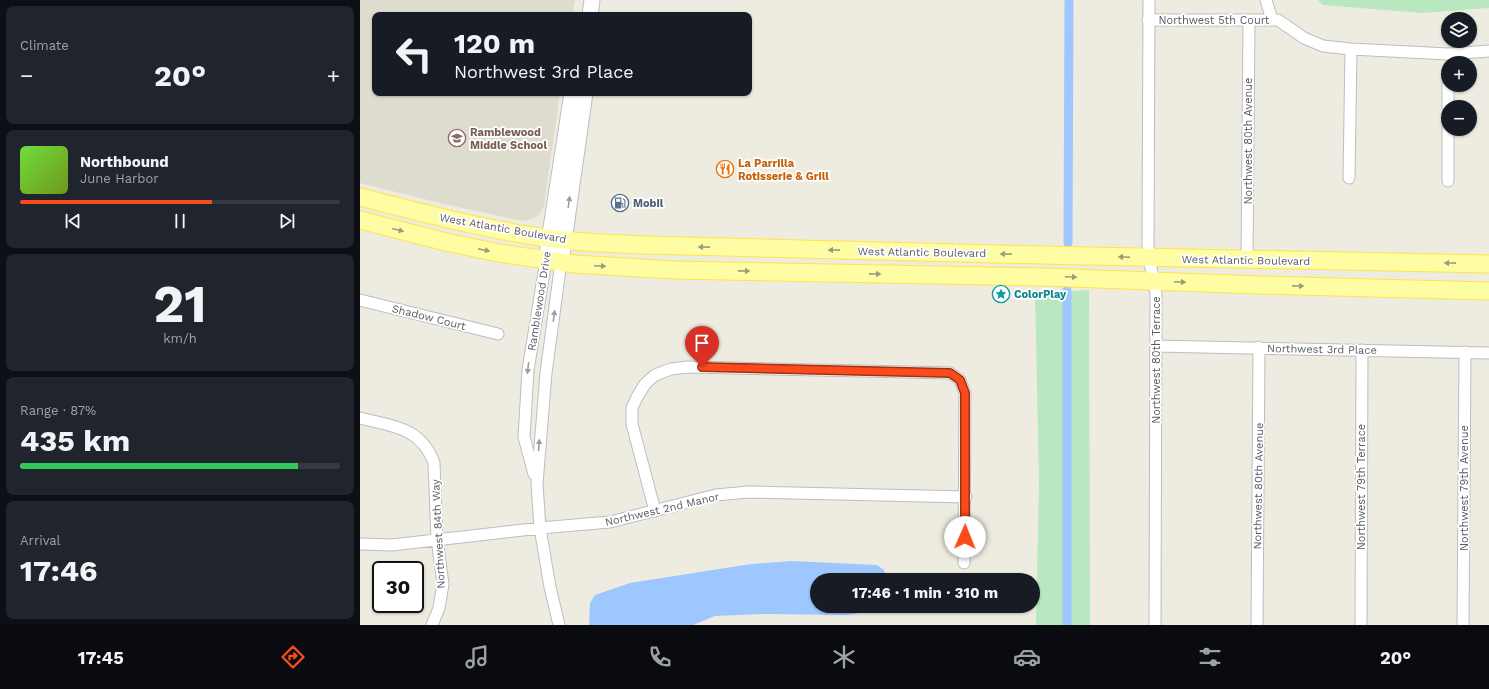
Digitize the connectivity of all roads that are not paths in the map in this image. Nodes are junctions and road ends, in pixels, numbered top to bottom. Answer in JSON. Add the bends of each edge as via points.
{"nodes":[{"id":1,"x":592,"y":0,"type":"edge"},
{"id":2,"x":1149,"y":0,"type":"edge"},
{"id":3,"x":1266,"y":0,"type":"edge"},
{"id":4,"x":590,"y":12,"type":"edge"},
{"id":5,"x":1148,"y":20,"type":"junction"},
{"id":6,"x":1272,"y":20,"type":"junction"},
{"id":7,"x":1249,"y":21,"type":"junction"},
{"id":8,"x":1351,"y":49,"type":"junction"},
{"id":9,"x":1489,"y":51,"type":"edge"},
{"id":10,"x":1460,"y":56,"type":"edge"},
{"id":11,"x":1441,"y":57,"type":"edge"},
{"id":12,"x":572,"y":96,"type":"edge"},
{"id":13,"x":584,"y":96,"type":"edge"},
{"id":14,"x":1448,"y":136,"type":"edge"},
{"id":15,"x":1349,"y":178,"type":"dead end"},
{"id":16,"x":1448,"y":181,"type":"dead end"},
{"id":17,"x":360,"y":197,"type":"edge"},
{"id":18,"x":360,"y":220,"type":"edge"},
{"id":19,"x":556,"y":239,"type":"junction"},
{"id":20,"x":1149,"y":258,"type":"junction"},
{"id":21,"x":554,"y":261,"type":"junction"},
{"id":22,"x":1247,"y":261,"type":"junction"},
{"id":23,"x":1489,"y":264,"type":"edge"},
{"id":24,"x":1154,"y":281,"type":"junction"},
{"id":25,"x":1489,"y":291,"type":"edge"},
{"id":26,"x":360,"y":300,"type":"edge"},
{"id":27,"x":498,"y":334,"type":"dead end"},
{"id":28,"x":1156,"y":346,"type":"junction"},
{"id":29,"x":1259,"y":347,"type":"junction"},
{"id":30,"x":1362,"y":350,"type":"junction"},
{"id":31,"x":1465,"y":352,"type":"junction"},
{"id":32,"x":1489,"y":352,"type":"edge"},
{"id":33,"x":360,"y":418,"type":"edge"},
{"id":34,"x":537,"y":484,"type":"junction"},
{"id":35,"x":966,"y":497,"type":"junction"},
{"id":36,"x":655,"y":511,"type":"junction"},
{"id":37,"x":540,"y":528,"type":"junction"},
{"id":38,"x":437,"y":539,"type":"junction"},
{"id":39,"x":360,"y":544,"type":"edge"},
{"id":40,"x":964,"y":564,"type":"dead end"},
{"id":41,"x":432,"y":625,"type":"edge"},
{"id":42,"x":559,"y":625,"type":"edge"},
{"id":43,"x":1155,"y":625,"type":"edge"},
{"id":44,"x":1257,"y":625,"type":"edge"},
{"id":45,"x":1361,"y":625,"type":"edge"},
{"id":46,"x":1463,"y":625,"type":"edge"}],
"edges":[{"from":1,"to":4,"type":"street"},
{"from":2,"to":5,"type":"street","name":"Northwest 80th Terrace"},
{"from":3,"to":6,"type":"street"},
{"from":5,"to":7,"type":"street","name":"Northwest 5th Court"},
{"from":5,"to":20,"type":"street","name":"Northwest 80th Terrace"},
{"from":6,"to":7,"type":"street","name":"Northwest 5th Court"},
{"from":6,"to":8,"type":"street","name":"Northwest 5th Court","via":[[1278,20],[1304,38],[1323,46]]},
{"from":7,"to":22,"type":"street","name":"Northwest 80th Avenue"},
{"from":8,"to":11,"type":"street","name":"Northwest 5th Court"},
{"from":8,"to":15,"type":"street"},
{"from":9,"to":10,"type":"street","name":"Northwest 5th Court"},
{"from":12,"to":19,"type":"street","name":"Ramblewood Drive"},
{"from":19,"to":13,"type":"street","name":"Ramblewood Drive","one_way":true},
{"from":14,"to":16,"type":"street"},
{"from":17,"to":19,"type":"main road","name":"West Atlantic Boulevard","via":[[465,223]]},
{"from":18,"to":21,"type":"main road","name":"West Atlantic Boulevard","one_way":true,"via":[[446,242]]},
{"from":20,"to":19,"type":"main road","name":"West Atlantic Boulevard","one_way":true,"via":[[645,246]]},
{"from":19,"to":21,"type":"street","name":"Ramblewood Drive"},
{"from":20,"to":22,"type":"main road","name":"West Atlantic Boulevard"},
{"from":20,"to":24,"type":"street","name":"Northwest 80th Terrace"},
{"from":21,"to":24,"type":"main road","name":"West Atlantic Boulevard","one_way":true,"via":[[674,270]]},
{"from":34,"to":21,"type":"street","name":"Ramblewood Drive","one_way":true},
{"from":21,"to":34,"type":"street","name":"Ramblewood Drive","one_way":true,"via":[[528,370],[524,437]]},
{"from":23,"to":22,"type":"main road","name":"West Atlantic Boulevard","one_way":true},
{"from":24,"to":25,"type":"main road","name":"West Atlantic Boulevard","one_way":true},
{"from":24,"to":28,"type":"street","name":"Northwest 80th Terrace"},
{"from":26,"to":27,"type":"street","name":"Shadow Court"},
{"from":28,"to":29,"type":"street","name":"Northwest 3rd Place"},
{"from":28,"to":43,"type":"street","name":"Northwest 80th Terrace"},
{"from":29,"to":30,"type":"street","name":"Northwest 3rd Place"},
{"from":29,"to":44,"type":"street","name":"Northwest 80th Avenue"},
{"from":30,"to":31,"type":"street","name":"Northwest 3rd Place"},
{"from":30,"to":45,"type":"street","name":"Northwest 79th Terrace"},
{"from":31,"to":32,"type":"street","name":"Northwest 3rd Place"},
{"from":31,"to":46,"type":"street","name":"Northwest 79th Avenue"},
{"from":33,"to":38,"type":"street","name":"Northwest 84th Way","via":[[404,429],[424,443],[434,463]]},
{"from":34,"to":37,"type":"street","name":"Ramblewood Drive"},
{"from":35,"to":36,"type":"street","name":"Northwest 2nd Manor","via":[[748,492],[716,496]]},
{"from":35,"to":36,"type":"street","via":[[965,393],[960,380],[950,373],[687,367],[671,369],[656,375],[645,384],[632,408],[632,424]]},
{"from":35,"to":40,"type":"street"},
{"from":36,"to":37,"type":"street","name":"Northwest 2nd Manor","via":[[610,522]]},
{"from":37,"to":38,"type":"street","name":"Northwest 2nd Manor"},
{"from":37,"to":42,"type":"street","name":"Ramblewood Drive"},
{"from":38,"to":39,"type":"street","name":"Northwest 2nd Manor","via":[[392,545]]},
{"from":38,"to":41,"type":"street","name":"Northwest 84th Way","via":[[443,584],[439,608]]}]}
